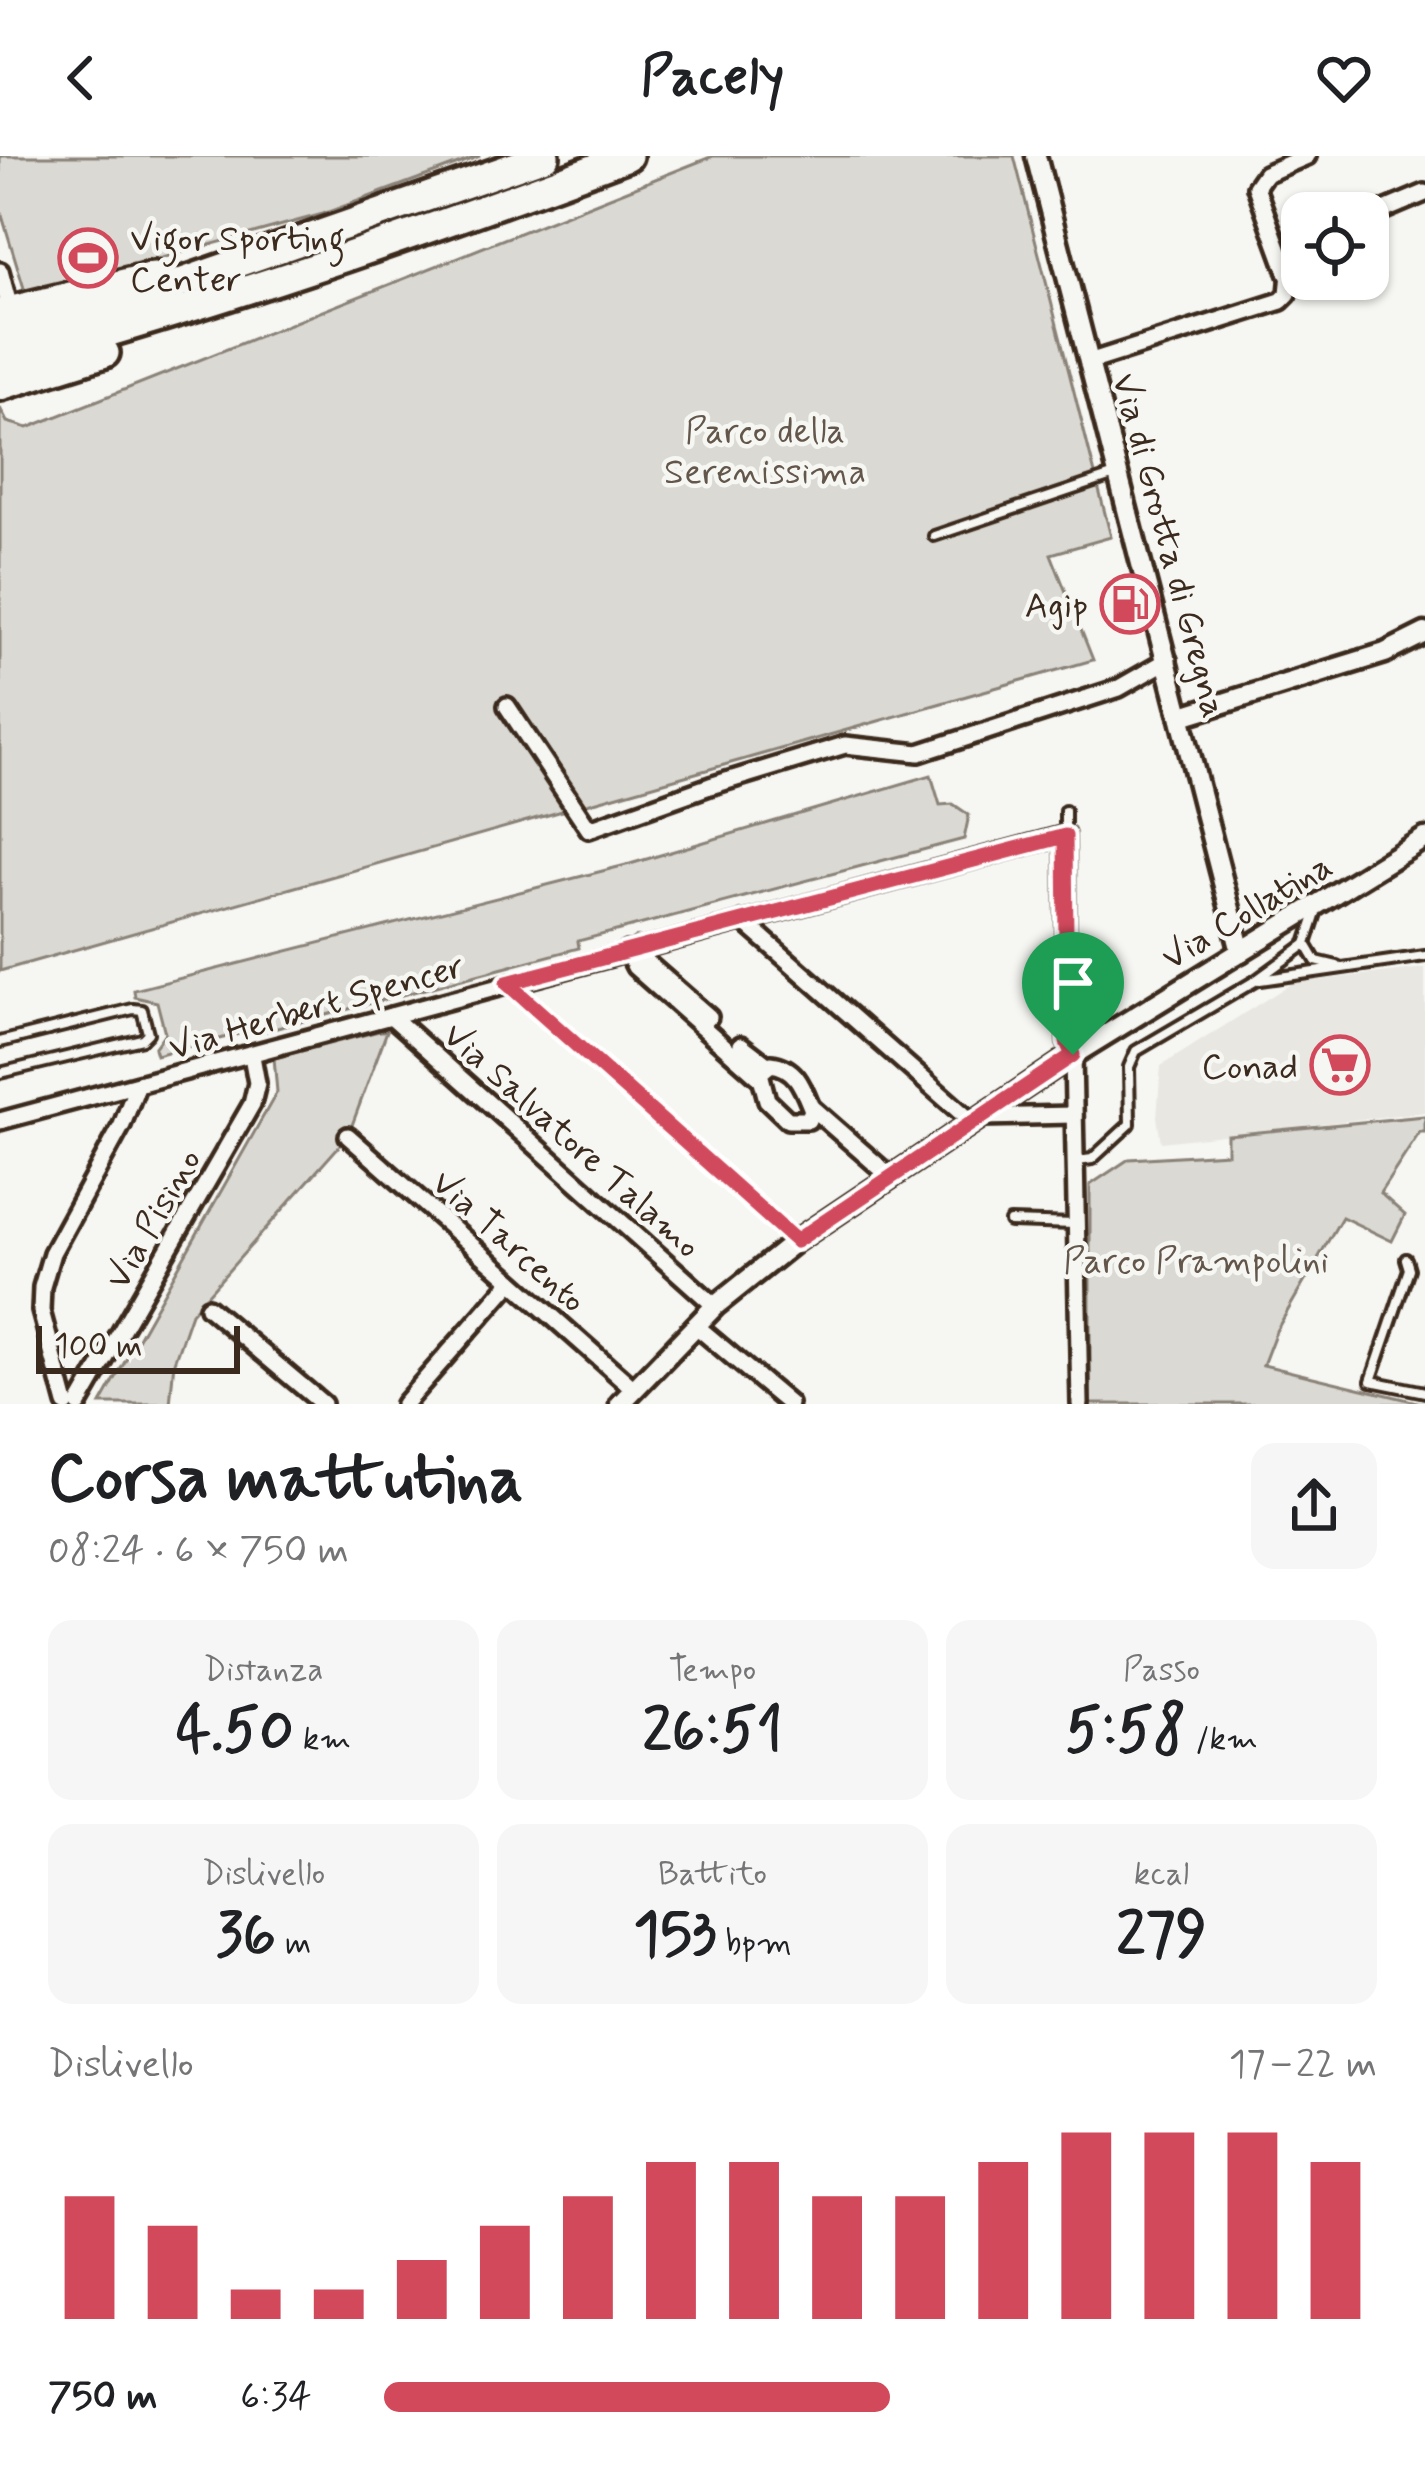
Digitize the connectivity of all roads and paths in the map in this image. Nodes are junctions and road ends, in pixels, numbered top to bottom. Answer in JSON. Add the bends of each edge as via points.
{"nodes":[{"id":1,"x":544,"y":156,"type":"edge"},
{"id":2,"x":628,"y":156,"type":"edge"},
{"id":3,"x":1036,"y":156,"type":"edge"},
{"id":4,"x":1307,"y":156,"type":"edge"},
{"id":5,"x":1425,"y":193,"type":"edge"},
{"id":6,"x":1389,"y":208,"type":"edge"},
{"id":7,"x":287,"y":246,"type":"junction"},
{"id":8,"x":349,"y":254,"type":"junction"},
{"id":9,"x":1281,"y":256,"type":"edge"},
{"id":10,"x":0,"y":271,"type":"edge"},
{"id":11,"x":1282,"y":300,"type":"edge"},
{"id":12,"x":4,"y":307,"type":"edge"},
{"id":13,"x":0,"y":338,"type":"edge"},
{"id":14,"x":1089,"y":362,"type":"junction"},
{"id":15,"x":0,"y":364,"type":"edge"},
{"id":16,"x":0,"y":386,"type":"edge"},
{"id":17,"x":1119,"y":473,"type":"junction"},
{"id":18,"x":934,"y":536,"type":"dead end"},
{"id":19,"x":1425,"y":633,"type":"edge"},
{"id":20,"x":1168,"y":660,"type":"junction"},
{"id":21,"x":507,"y":706,"type":"dead end"},
{"id":22,"x":1182,"y":716,"type":"junction"},
{"id":23,"x":1065,"y":812,"type":"dead end"},
{"id":24,"x":1065,"y":836,"type":"junction"},
{"id":25,"x":1425,"y":838,"type":"edge"},
{"id":26,"x":1319,"y":905,"type":"junction"},
{"id":27,"x":743,"y":921,"type":"junction"},
{"id":28,"x":1306,"y":944,"type":"junction"},
{"id":29,"x":632,"y":950,"type":"junction"},
{"id":30,"x":1241,"y":952,"type":"junction"},
{"id":31,"x":1425,"y":956,"type":"edge"},
{"id":32,"x":1357,"y":966,"type":"junction"},
{"id":33,"x":1255,"y":981,"type":"junction"},
{"id":34,"x":507,"y":983,"type":"junction"},
{"id":35,"x":392,"y":1016,"type":"junction"},
{"id":36,"x":0,"y":1042,"type":"edge"},
{"id":37,"x":1073,"y":1055,"type":"junction"},
{"id":38,"x":252,"y":1056,"type":"junction"},
{"id":39,"x":764,"y":1072,"type":"junction"},
{"id":40,"x":0,"y":1073,"type":"edge"},
{"id":41,"x":136,"y":1086,"type":"junction"},
{"id":42,"x":810,"y":1114,"type":"junction"},
{"id":43,"x":1074,"y":1115,"type":"junction"},
{"id":44,"x":977,"y":1120,"type":"junction"},
{"id":45,"x":0,"y":1121,"type":"edge"},
{"id":46,"x":348,"y":1136,"type":"dead end"},
{"id":47,"x":1076,"y":1162,"type":"junction"},
{"id":48,"x":888,"y":1181,"type":"junction"},
{"id":49,"x":1010,"y":1222,"type":"dead end"},
{"id":50,"x":1078,"y":1225,"type":"junction"},
{"id":51,"x":796,"y":1241,"type":"junction"},
{"id":52,"x":1406,"y":1259,"type":"dead end"},
{"id":53,"x":512,"y":1282,"type":"junction"},
{"id":54,"x":715,"y":1306,"type":"junction"},
{"id":55,"x":208,"y":1307,"type":"dead end"},
{"id":56,"x":695,"y":1325,"type":"junction"},
{"id":57,"x":634,"y":1388,"type":"junction"},
{"id":58,"x":1425,"y":1392,"type":"edge"},
{"id":59,"x":312,"y":1401,"type":"edge"},
{"id":60,"x":66,"y":1404,"type":"edge"},
{"id":61,"x":79,"y":1404,"type":"edge"},
{"id":62,"x":404,"y":1404,"type":"edge"},
{"id":63,"x":620,"y":1404,"type":"edge"},
{"id":64,"x":788,"y":1404,"type":"edge"},
{"id":65,"x":1080,"y":1404,"type":"edge"}],
"edges":[{"from":1,"to":7,"type":"highway"},
{"from":2,"to":8,"type":"highway"},
{"from":3,"to":14,"type":"street","name":"Via di Grotta di Gregna"},
{"from":4,"to":9,"type":"street","via":[[1265,174],[1256,188]]},
{"from":5,"to":6,"type":"street"},
{"from":7,"to":12,"type":"highway"},
{"from":7,"to":13,"type":"highway"},
{"from":8,"to":15,"type":"highway"},
{"from":8,"to":16,"type":"highway","via":[[200,319]]},
{"from":10,"to":12,"type":"street"},
{"from":11,"to":14,"type":"street"},
{"from":14,"to":17,"type":"street","name":"Via di Grotta di Gregna"},
{"from":17,"to":18,"type":"lane"},
{"from":17,"to":20,"type":"street","name":"Via di Grotta di Gregna"},
{"from":19,"to":22,"type":"street"},
{"from":20,"to":21,"type":"street","via":[[1120,688],[919,753],[845,745],[589,829]]},
{"from":20,"to":22,"type":"street","name":"Via di Grotta di Gregna"},
{"from":22,"to":30,"type":"street","name":"Via di Grotta di Gregna"},
{"from":23,"to":24,"type":"lane"},
{"from":24,"to":27,"type":"street","name":"Via Herbert Spencer"},
{"from":24,"to":37,"type":"street"},
{"from":25,"to":26,"type":"street","name":"Via Collatina"},
{"from":26,"to":28,"type":"lane"},
{"from":26,"to":30,"type":"street","name":"Via Collatina"},
{"from":27,"to":29,"type":"street","name":"Via Herbert Spencer"},
{"from":27,"to":44,"type":"street"},
{"from":28,"to":32,"type":"lane","via":[[1323,965]]},
{"from":28,"to":33,"type":"lane"},
{"from":29,"to":34,"type":"street","name":"Via Herbert Spencer"},
{"from":29,"to":39,"type":"street","via":[[635,967]]},
{"from":30,"to":37,"type":"street","name":"Via Collatina"},
{"from":31,"to":32,"type":"lane"},
{"from":32,"to":33,"type":"lane"},
{"from":33,"to":47,"type":"lane","via":[[1136,1052],[1130,1124],[1092,1159]]},
{"from":34,"to":35,"type":"street","name":"Via Herbert Spencer"},
{"from":34,"to":51,"type":"lane"},
{"from":35,"to":38,"type":"street","name":"Via Herbert Spencer"},
{"from":35,"to":54,"type":"street","name":"Via Salvatore Talamo"},
{"from":36,"to":40,"type":"lane","via":[[133,1009],[142,1010],[148,1033]]},
{"from":37,"to":43,"type":"street"},
{"from":37,"to":44,"type":"street","name":"Via Collatina"},
{"from":38,"to":41,"type":"street","name":"Via Herbert Spencer"},
{"from":38,"to":61,"type":"street","name":"Via Pisino","via":[[252,1104]]},
{"from":39,"to":42,"type":"street","via":[[780,1064],[792,1071]]},
{"from":39,"to":42,"type":"street","via":[[763,1092],[777,1113],[794,1122]]},
{"from":41,"to":45,"type":"street","name":"Via Herbert Spencer"},
{"from":41,"to":60,"type":"street","via":[[42,1287]]},
{"from":42,"to":48,"type":"street"},
{"from":43,"to":44,"type":"street"},
{"from":43,"to":47,"type":"street"},
{"from":44,"to":48,"type":"street","name":"Via Collatina"},
{"from":46,"to":53,"type":"street","name":"Via Tarcento"},
{"from":47,"to":50,"type":"street"},
{"from":48,"to":51,"type":"street","name":"Via Collatina"},
{"from":49,"to":50,"type":"lane"},
{"from":50,"to":65,"type":"street"},
{"from":51,"to":54,"type":"street","name":"Via Collatina"},
{"from":52,"to":58,"type":"lane","via":[[1371,1381]]},
{"from":53,"to":57,"type":"street","name":"Via Tarcento"},
{"from":53,"to":62,"type":"street"},
{"from":54,"to":56,"type":"street","name":"Via Collatina"},
{"from":55,"to":59,"type":"street"},
{"from":56,"to":57,"type":"street","name":"Via Collatina"},
{"from":56,"to":64,"type":"street"},
{"from":57,"to":63,"type":"street","name":"Via Collatina"}]}
